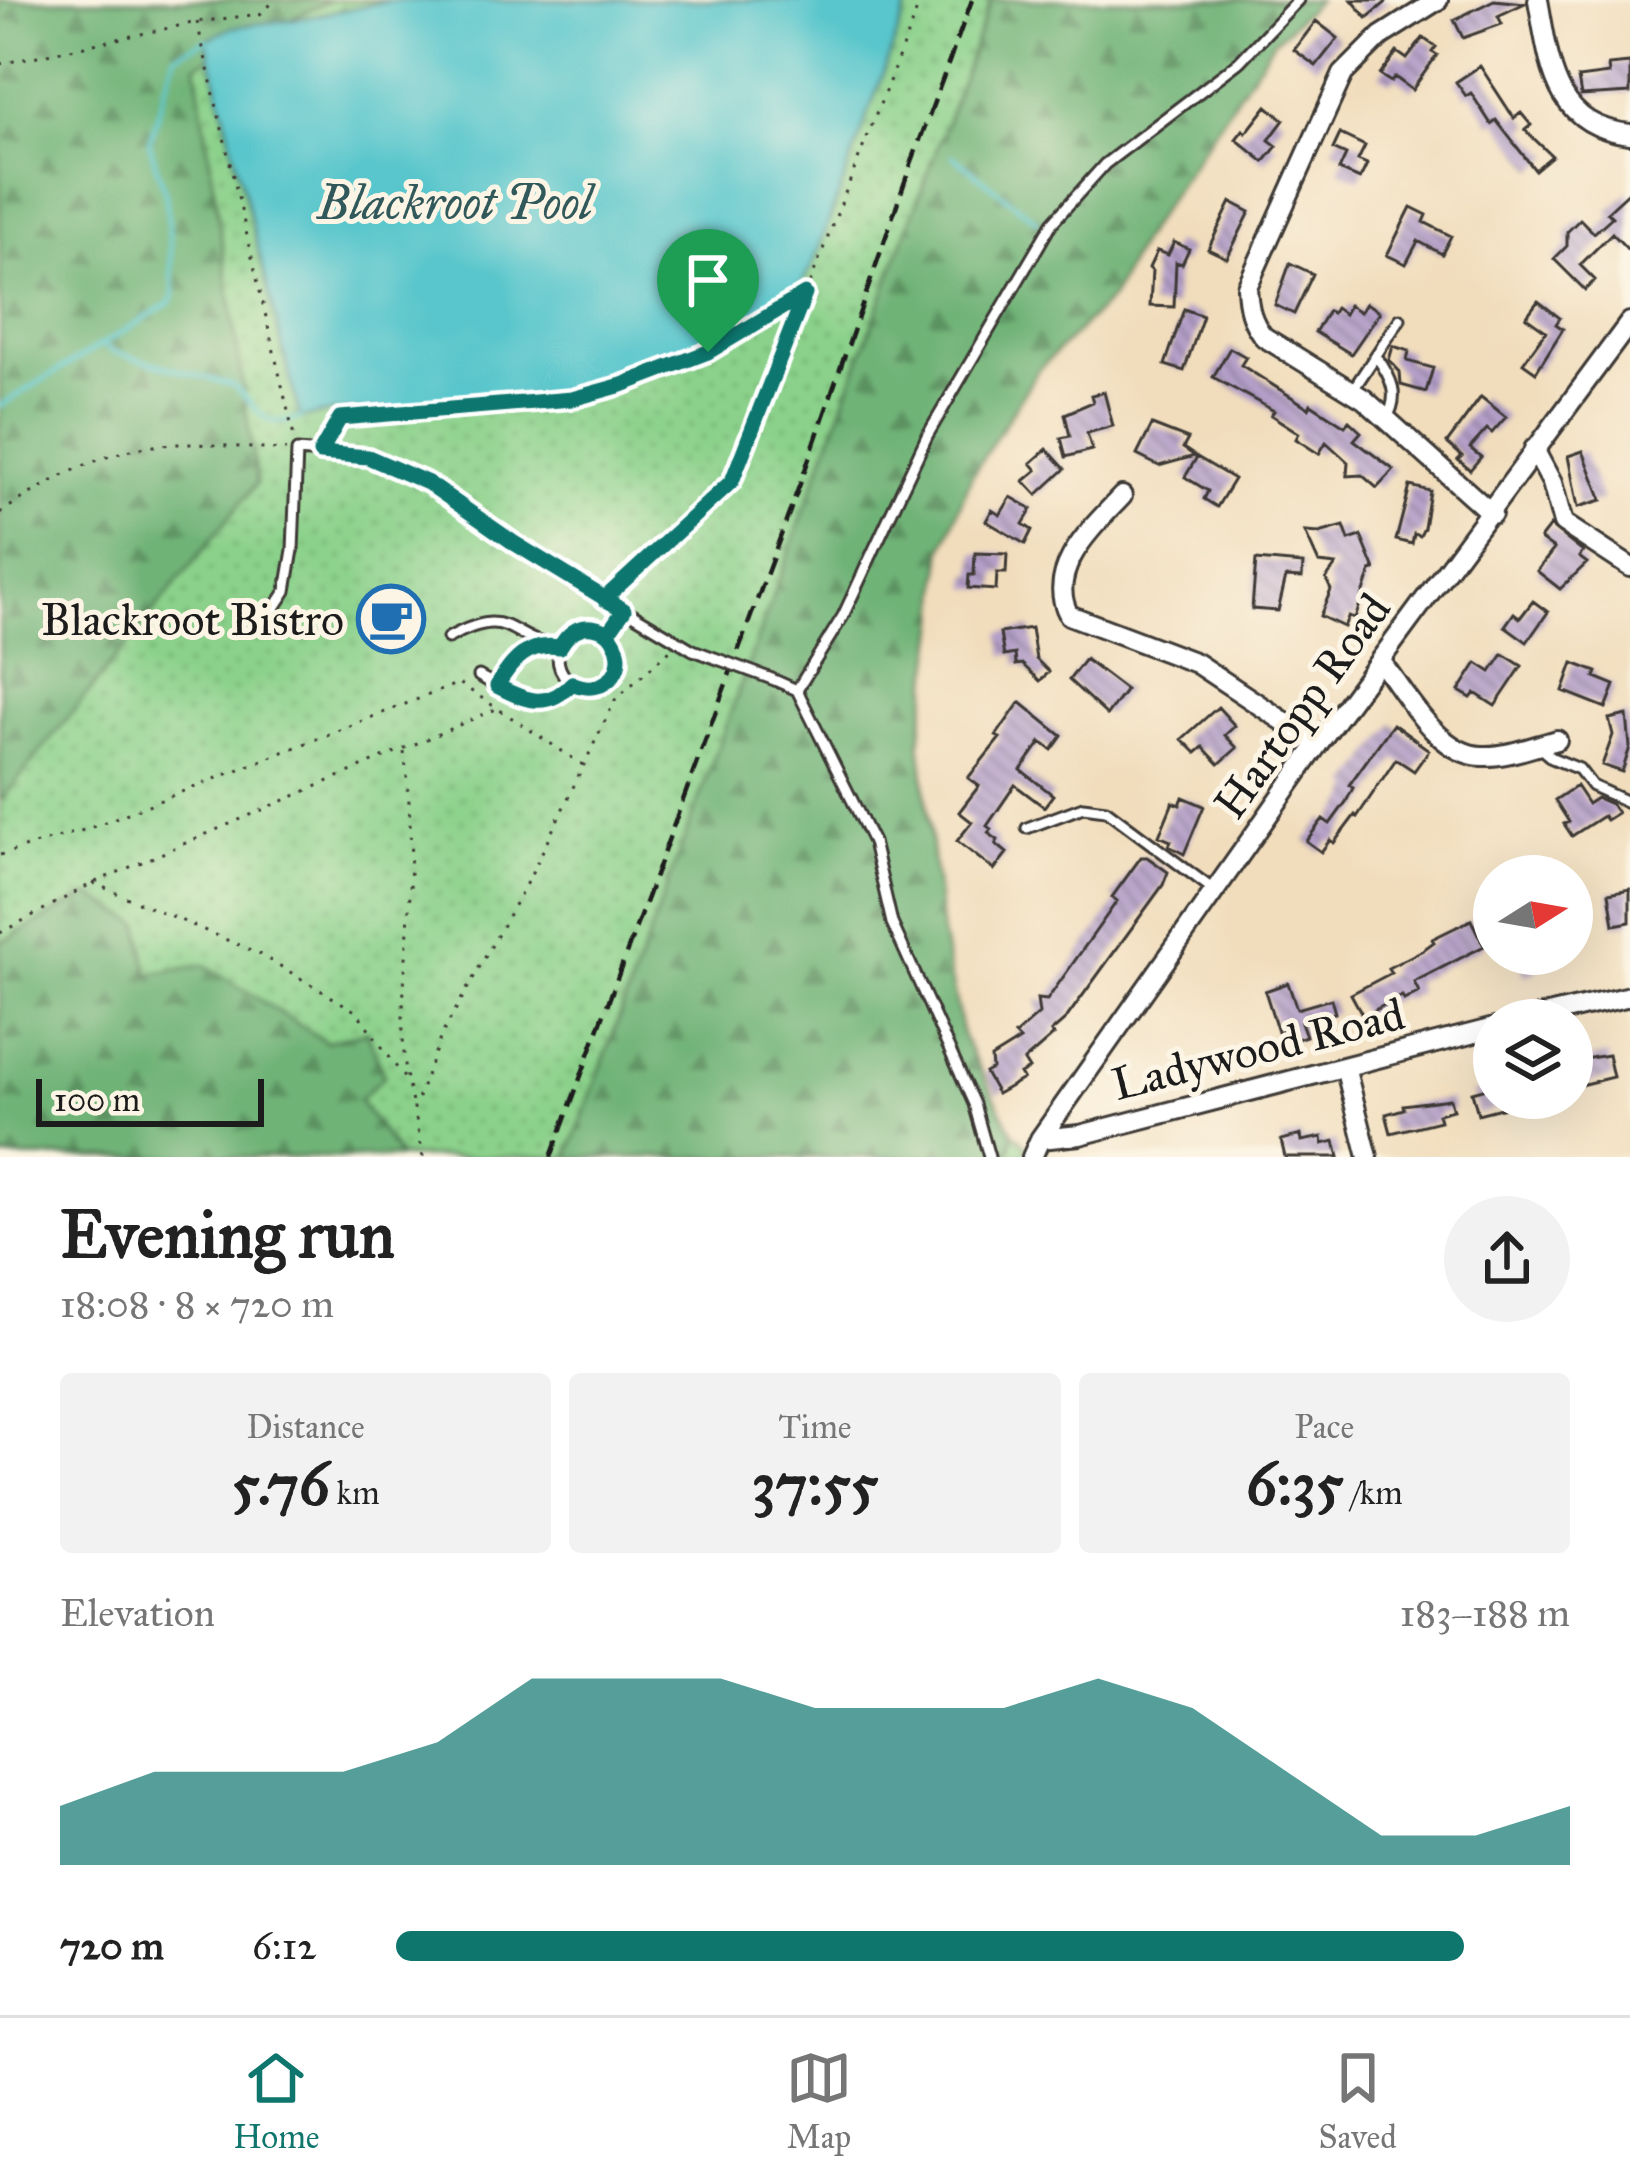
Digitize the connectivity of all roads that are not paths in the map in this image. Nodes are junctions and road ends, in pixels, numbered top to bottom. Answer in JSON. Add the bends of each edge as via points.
{"nodes":[{"id":1,"x":1298,"y":0,"type":"edge"},
{"id":2,"x":1438,"y":0,"type":"edge"},
{"id":3,"x":1538,"y":0,"type":"edge"},
{"id":4,"x":1630,"y":134,"type":"edge"},
{"id":5,"x":1400,"y":319,"type":"dead end"},
{"id":6,"x":1630,"y":322,"type":"edge"},
{"id":7,"x":1376,"y":356,"type":"junction"},
{"id":8,"x":1352,"y":391,"type":"junction"},
{"id":9,"x":1386,"y":419,"type":"junction"},
{"id":10,"x":1534,"y":449,"type":"junction"},
{"id":11,"x":1122,"y":496,"type":"dead end"},
{"id":12,"x":1492,"y":514,"type":"junction"},
{"id":13,"x":1630,"y":567,"type":"edge"},
{"id":14,"x":624,"y":610,"type":"junction"},
{"id":15,"x":263,"y":626,"type":"dead end"},
{"id":16,"x":608,"y":633,"type":"junction"},
{"id":17,"x":448,"y":638,"type":"dead end"},
{"id":18,"x":544,"y":645,"type":"junction"},
{"id":19,"x":560,"y":647,"type":"junction"},
{"id":20,"x":1382,"y":663,"type":"junction"},
{"id":21,"x":479,"y":676,"type":"dead end"},
{"id":22,"x":572,"y":683,"type":"junction"},
{"id":23,"x":497,"y":686,"type":"junction"},
{"id":24,"x":797,"y":690,"type":"junction"},
{"id":25,"x":1557,"y":740,"type":"dead end"},
{"id":26,"x":1318,"y":744,"type":"junction"},
{"id":27,"x":1537,"y":745,"type":"junction"},
{"id":28,"x":1630,"y":803,"type":"edge"},
{"id":29,"x":1027,"y":828,"type":"dead end"},
{"id":30,"x":1215,"y":891,"type":"junction"},
{"id":31,"x":1630,"y":996,"type":"edge"},
{"id":32,"x":1593,"y":1005,"type":"edge"},
{"id":33,"x":1473,"y":1033,"type":"edge"},
{"id":34,"x":1345,"y":1066,"type":"junction"},
{"id":35,"x":1036,"y":1148,"type":"edge"},
{"id":36,"x":989,"y":1157,"type":"edge"},
{"id":37,"x":1368,"y":1157,"type":"edge"}],
"edges":[{"from":1,"to":24,"type":"lane","via":[[1239,62],[1106,164],[1052,224],[927,436],[843,616]]},
{"from":2,"to":8,"type":"street","via":[[1381,36],[1343,74],[1247,286],[1264,337]]},
{"from":3,"to":4,"type":"street","via":[[1563,96],[1589,125]]},
{"from":5,"to":7,"type":"lane"},
{"from":6,"to":10,"type":"street","name":"Hartopp Road"},
{"from":7,"to":8,"type":"lane"},
{"from":7,"to":9,"type":"lane","via":[[1394,387]]},
{"from":8,"to":9,"type":"street"},
{"from":9,"to":12,"type":"street"},
{"from":10,"to":12,"type":"street","name":"Hartopp Road"},
{"from":10,"to":13,"type":"street","via":[[1563,524]]},
{"from":11,"to":26,"type":"street","via":[[1072,557],[1062,593],[1069,615],[1209,670]]},
{"from":12,"to":20,"type":"street","name":"Hartopp Road"},
{"from":14,"to":15,"type":"lane","via":[[428,483],[368,457],[297,451],[286,592]]},
{"from":14,"to":16,"type":"lane"},
{"from":14,"to":24,"type":"lane","bridge":true,"via":[[693,650]]},
{"from":16,"to":19,"type":"lane","via":[[580,627]]},
{"from":16,"to":22,"type":"lane","via":[[620,650],[611,680],[592,688]]},
{"from":17,"to":18,"type":"lane","via":[[494,621]]},
{"from":18,"to":19,"type":"lane"},
{"from":18,"to":23,"type":"lane","via":[[513,661]]},
{"from":19,"to":22,"type":"lane","via":[[560,667]]},
{"from":20,"to":26,"type":"street","name":"Hartopp Road"},
{"from":20,"to":27,"type":"street","via":[[1463,753],[1489,757]]},
{"from":21,"to":23,"type":"lane"},
{"from":22,"to":23,"type":"lane","via":[[542,703]]},
{"from":24,"to":36,"type":"lane","via":[[873,842],[892,923],[974,1104]]},
{"from":25,"to":27,"type":"street"},
{"from":26,"to":30,"type":"street","name":"Hartopp Road"},
{"from":27,"to":28,"type":"lane"},
{"from":29,"to":30,"type":"lane","via":[[1083,807],[1106,810]]},
{"from":30,"to":35,"type":"street","name":"Hartopp Road"},
{"from":31,"to":32,"type":"street"},
{"from":33,"to":34,"type":"street","name":"Ladywood Road"},
{"from":34,"to":35,"type":"street","name":"Ladywood Road"},
{"from":34,"to":37,"type":"street"}]}
